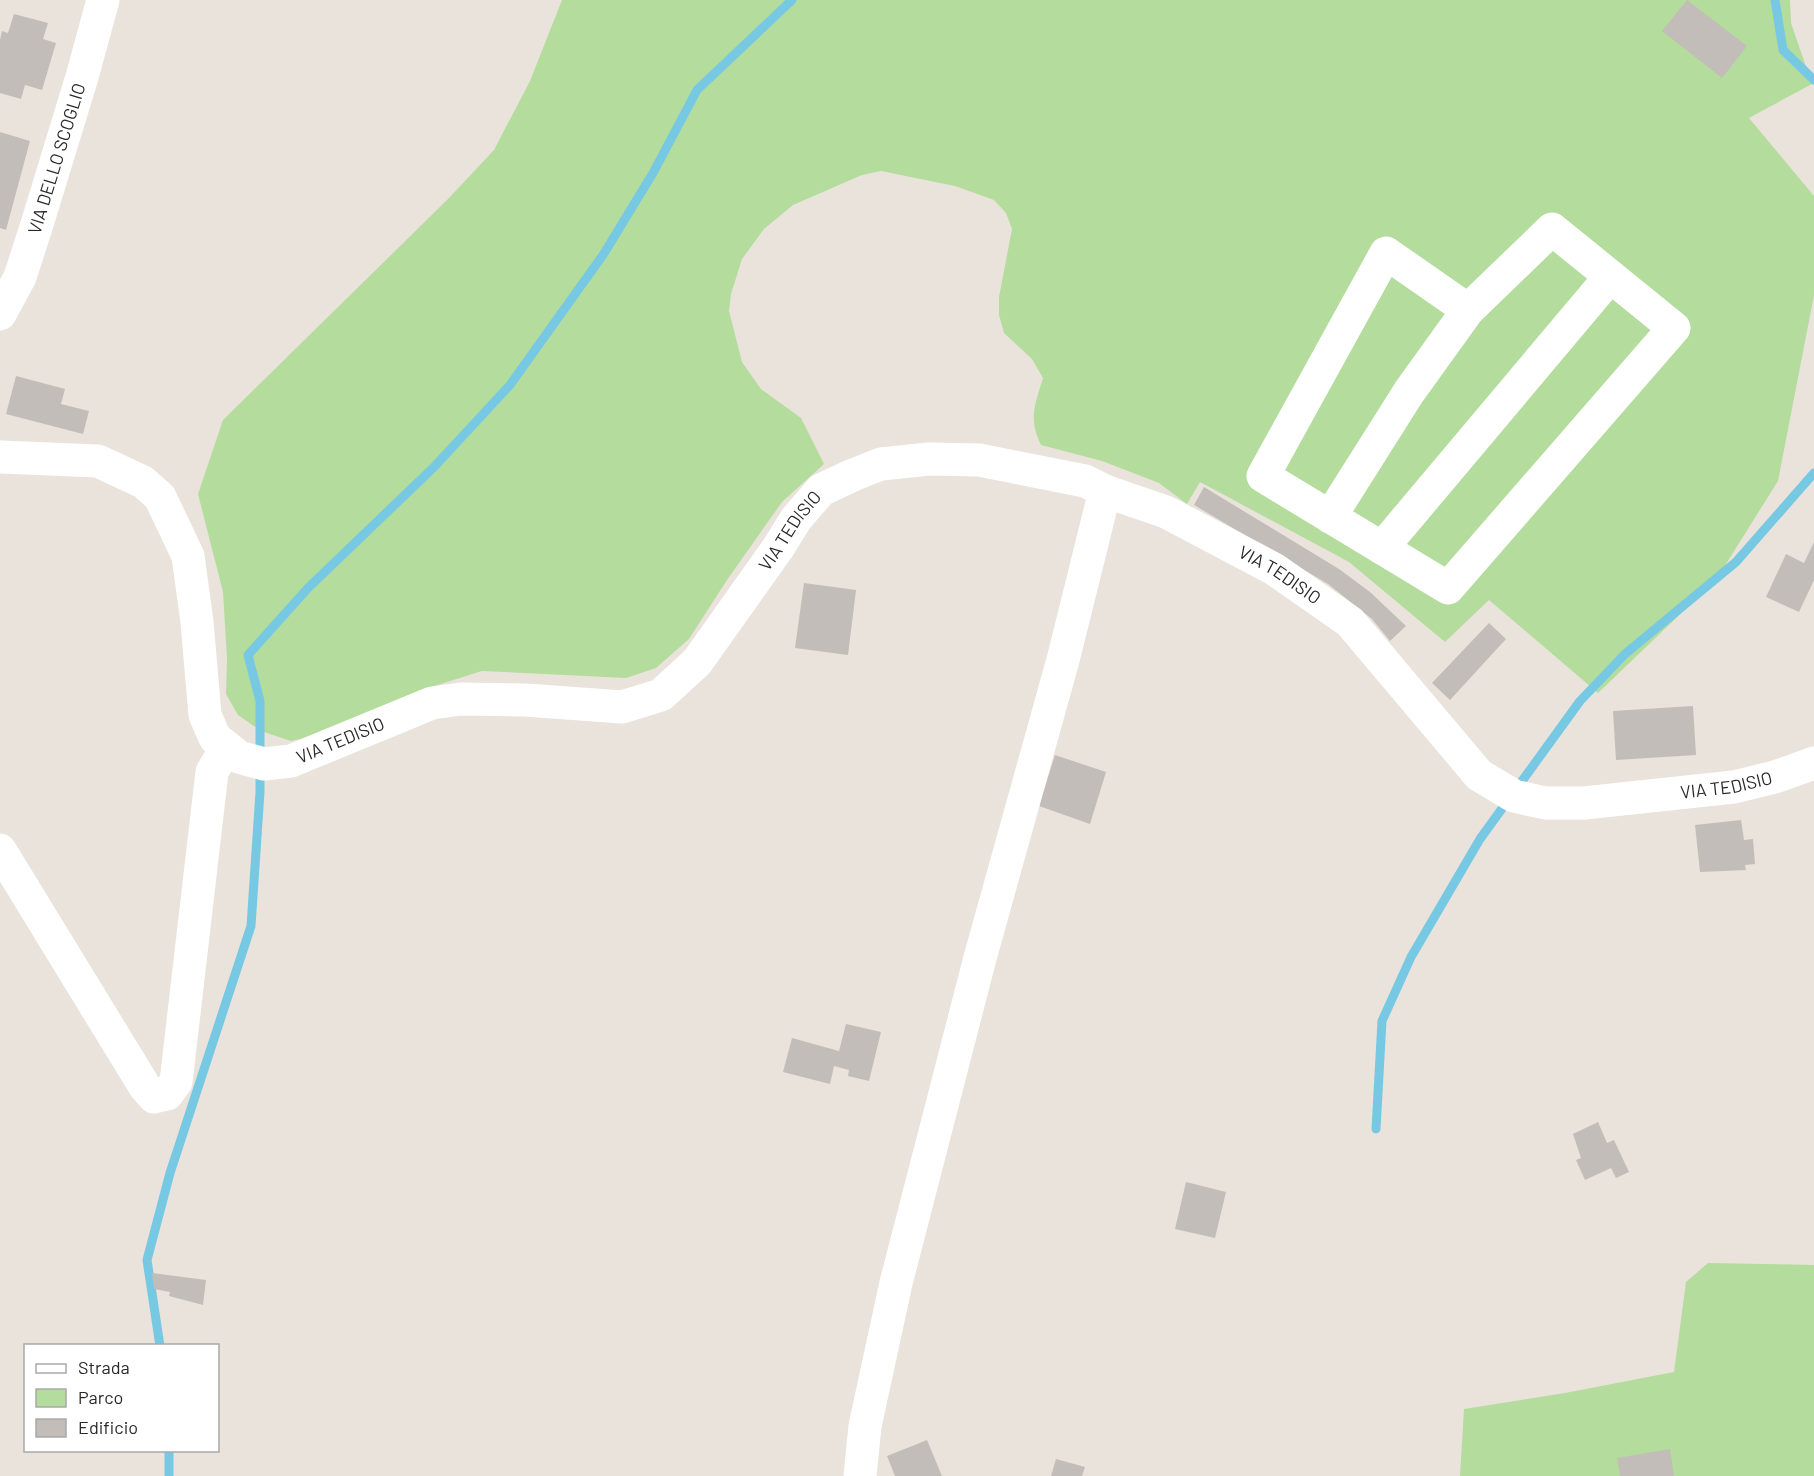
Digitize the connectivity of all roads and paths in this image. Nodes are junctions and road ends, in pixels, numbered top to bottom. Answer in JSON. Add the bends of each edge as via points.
{"nodes":[{"id":1,"x":103,"y":0,"type":"edge"},
{"id":2,"x":1610,"y":277,"type":"junction"},
{"id":3,"x":1468,"y":310,"type":"junction"},
{"id":4,"x":0,"y":314,"type":"edge"},
{"id":5,"x":0,"y":457,"type":"edge"},
{"id":6,"x":1105,"y":491,"type":"junction"},
{"id":7,"x":1330,"y":516,"type":"junction"},
{"id":8,"x":1382,"y":548,"type":"junction"},
{"id":9,"x":226,"y":748,"type":"junction"},
{"id":10,"x":1814,"y":763,"type":"edge"},
{"id":11,"x":0,"y":850,"type":"edge"},
{"id":12,"x":865,"y":1426,"type":"junction"},
{"id":13,"x":860,"y":1476,"type":"edge"},
{"id":14,"x":883,"y":1476,"type":"edge"}],
"edges":[{"from":1,"to":4,"type":"street","name":"VIA DELLO SCOGLIO","via":[[20,277]]},
{"from":2,"to":3,"type":"street","via":[[1552,229]]},
{"from":2,"to":8,"type":"street"},
{"from":2,"to":8,"type":"street","via":[[1674,328],[1448,588]]},
{"from":3,"to":7,"type":"street"},
{"from":3,"to":7,"type":"street","via":[[1386,253],[1263,476]]},
{"from":5,"to":9,"type":"street","name":"VIA TEDISIO","via":[[98,461],[143,482],[160,497],[188,556],[206,715],[214,738]]},
{"from":6,"to":9,"type":"street","name":"VIA TEDISIO","via":[[1085,481],[979,460],[929,459],[881,464],[821,490],[796,519],[697,662],[661,695],[622,707],[472,699],[432,703],[282,762],[264,764],[239,757]]},
{"from":6,"to":10,"type":"street","name":"VIA TEDISIO","via":[[1166,512],[1274,569],[1350,622],[1479,775],[1514,796],[1545,802],[1584,802],[1734,787]]},
{"from":6,"to":12,"type":"street","via":[[1064,660],[896,1283]]},
{"from":7,"to":8,"type":"street"},
{"from":9,"to":11,"type":"street","via":[[212,772],[176,1082],[167,1094],[154,1097],[145,1087]]},
{"from":12,"to":13,"type":"street"},
{"from":12,"to":14,"type":"street"}]}
